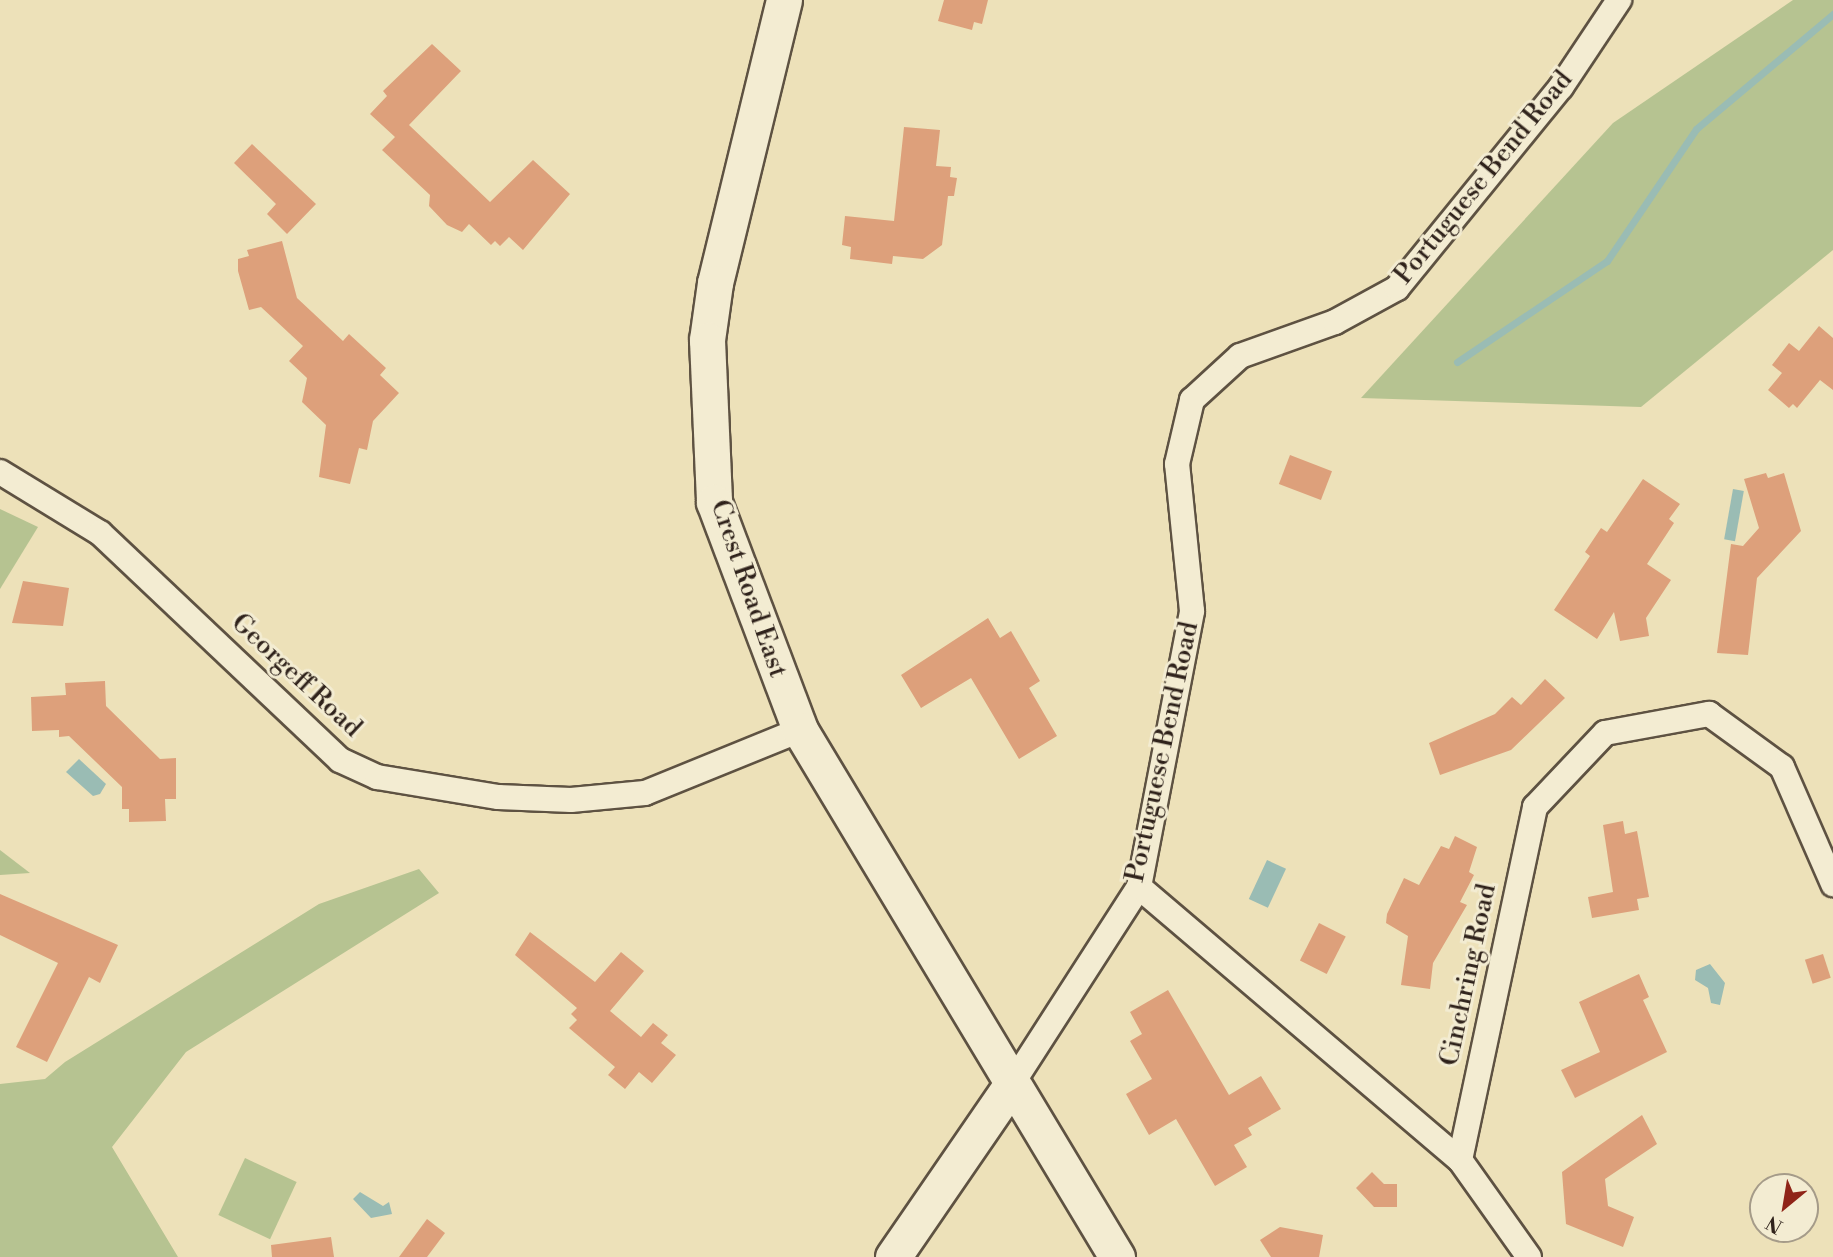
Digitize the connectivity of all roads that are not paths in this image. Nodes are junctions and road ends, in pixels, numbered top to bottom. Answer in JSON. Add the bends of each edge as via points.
{"nodes":[{"id":1,"x":784,"y":0,"type":"edge"},
{"id":2,"x":1619,"y":0,"type":"edge"},
{"id":3,"x":0,"y":472,"type":"edge"},
{"id":4,"x":800,"y":730,"type":"junction"},
{"id":5,"x":1833,"y":884,"type":"edge"},
{"id":6,"x":1139,"y":887,"type":"junction"},
{"id":7,"x":1012,"y":1084,"type":"junction"},
{"id":8,"x":1460,"y":1160,"type":"junction"},
{"id":9,"x":893,"y":1257,"type":"edge"},
{"id":10,"x":1117,"y":1257,"type":"edge"},
{"id":11,"x":1529,"y":1257,"type":"edge"}],
"edges":[{"from":1,"to":4,"type":"street","name":"Crest Road East","via":[[715,282],[706,395],[715,502]]},
{"from":2,"to":6,"type":"street","name":"Portuguese Bend Road","via":[[1561,87],[1397,288],[1335,321],[1240,356],[1192,400],[1177,464],[1192,611]]},
{"from":3,"to":4,"type":"street","name":"Georgeff Road","via":[[100,533],[357,771],[417,787],[571,800],[645,793]]},
{"from":4,"to":7,"type":"street","name":"Crest Road East"},
{"from":5,"to":8,"type":"street","name":"Cinchring Road","via":[[1782,767],[1709,713],[1605,733],[1535,807]]},
{"from":6,"to":7,"type":"street","name":"Portuguese Bend Road"},
{"from":6,"to":8,"type":"street"},
{"from":7,"to":9,"type":"street","name":"Portuguese Bend Road"},
{"from":7,"to":10,"type":"street","name":"Crest Road East"},
{"from":8,"to":11,"type":"street"}]}
